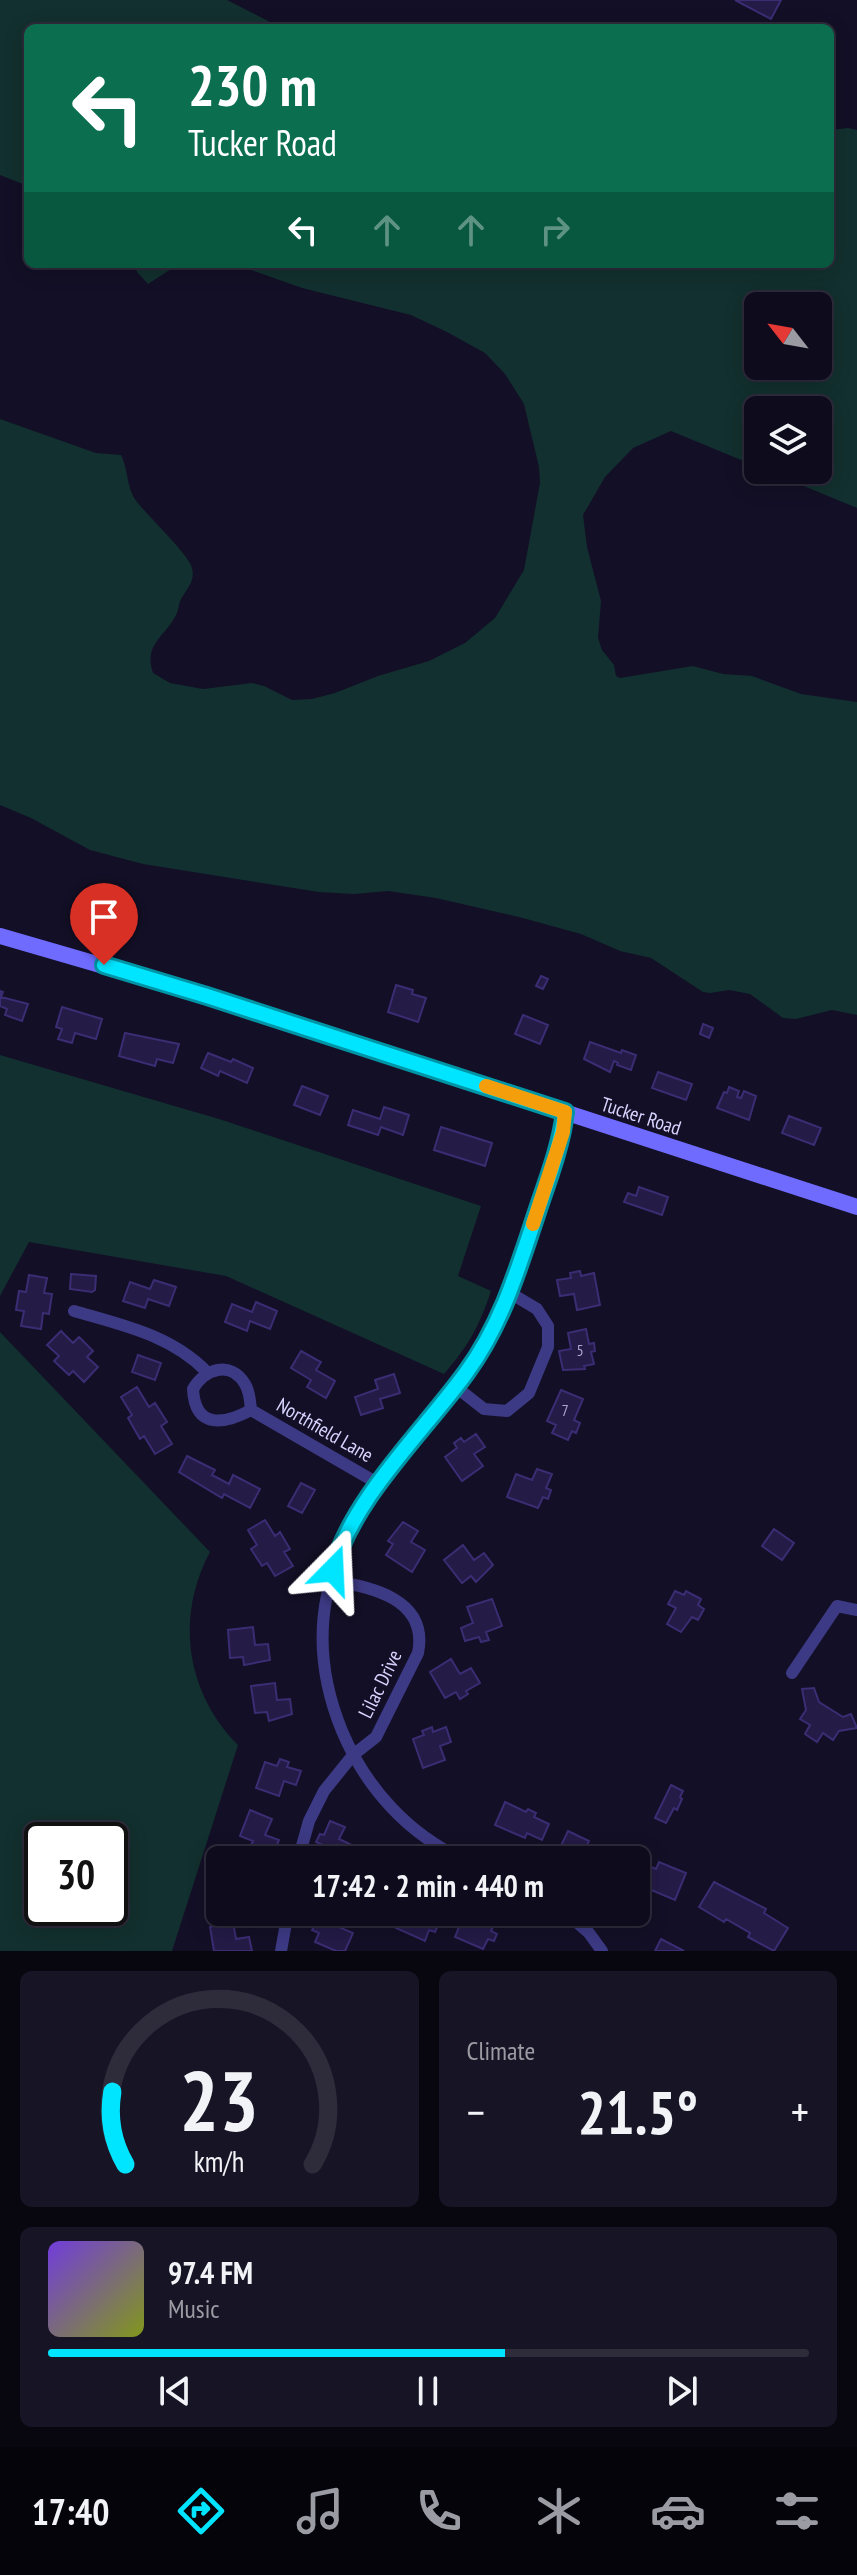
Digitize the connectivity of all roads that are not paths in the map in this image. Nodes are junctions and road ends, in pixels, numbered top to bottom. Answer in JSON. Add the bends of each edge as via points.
{"nodes":[{"id":1,"x":0,"y":936,"type":"edge"},
{"id":2,"x":565,"y":1112,"type":"junction"},
{"id":3,"x":857,"y":1207,"type":"edge"},
{"id":4,"x":510,"y":1293,"type":"junction"},
{"id":5,"x":74,"y":1311,"type":"dead end"},
{"id":6,"x":207,"y":1372,"type":"junction"},
{"id":7,"x":456,"y":1387,"type":"junction"},
{"id":8,"x":251,"y":1410,"type":"junction"},
{"id":9,"x":379,"y":1484,"type":"junction"},
{"id":10,"x":331,"y":1581,"type":"junction"},
{"id":11,"x":857,"y":1610,"type":"edge"},
{"id":12,"x":792,"y":1673,"type":"dead end"},
{"id":13,"x":353,"y":1755,"type":"junction"},
{"id":14,"x":302,"y":1846,"type":"edge"},
{"id":15,"x":440,"y":1846,"type":"edge"},
{"id":16,"x":285,"y":1926,"type":"edge"},
{"id":17,"x":581,"y":1926,"type":"edge"},
{"id":18,"x":281,"y":1951,"type":"edge"},
{"id":19,"x":602,"y":1951,"type":"edge"}],
"edges":[{"from":1,"to":2,"type":"main road","name":"Tucker Road","via":[[207,996]]},
{"from":2,"to":3,"type":"main road","name":"Tucker Road"},
{"from":2,"to":4,"type":"street"},
{"from":4,"to":7,"type":"street","via":[[488,1340]]},
{"from":4,"to":7,"type":"street","via":[[537,1309],[548,1326],[548,1347],[529,1393],[507,1411],[484,1409]]},
{"from":5,"to":6,"type":"street","via":[[177,1347]]},
{"from":6,"to":8,"type":"street","name":"Northfield Lane","via":[[231,1371],[242,1379]]},
{"from":6,"to":8,"type":"street","name":"Northfield Lane","via":[[193,1389],[200,1413],[219,1422]]},
{"from":7,"to":9,"type":"street"},
{"from":8,"to":9,"type":"street","name":"Northfield Lane"},
{"from":9,"to":10,"type":"street","via":[[339,1549]]},
{"from":10,"to":13,"type":"street","via":[[322,1631],[324,1672]]},
{"from":10,"to":13,"type":"street","name":"Lilac Drive","via":[[396,1599],[413,1619],[420,1643],[376,1737]]},
{"from":11,"to":12,"type":"street","via":[[837,1606]]},
{"from":13,"to":14,"type":"street","via":[[324,1791]]},
{"from":13,"to":15,"type":"street","via":[[401,1818]]},
{"from":16,"to":18,"type":"street"},
{"from":17,"to":19,"type":"street"}]}
